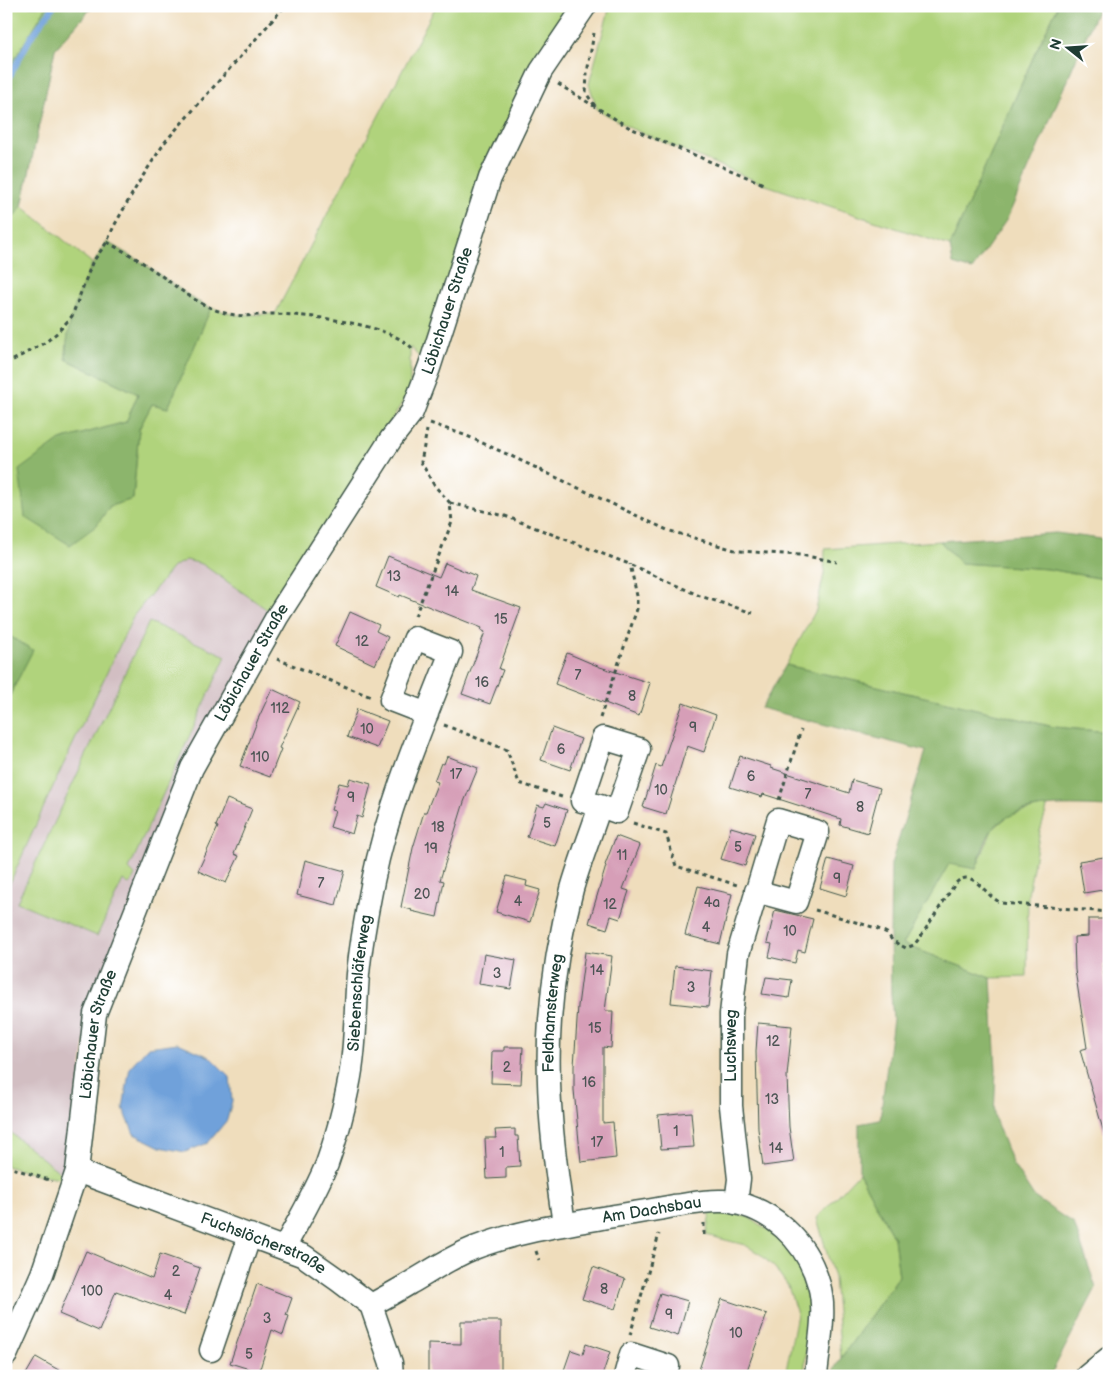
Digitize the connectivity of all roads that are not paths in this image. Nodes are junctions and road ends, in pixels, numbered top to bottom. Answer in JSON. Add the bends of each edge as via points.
{"nodes":[{"id":1,"x":585,"y":6,"type":"edge"},
{"id":2,"x":426,"y":716,"type":"junction"},
{"id":3,"x":600,"y":806,"type":"junction"},
{"id":4,"x":756,"y":891,"type":"junction"},
{"id":5,"x":74,"y":1179,"type":"junction"},
{"id":6,"x":736,"y":1203,"type":"junction"},
{"id":7,"x":564,"y":1224,"type":"junction"},
{"id":8,"x":250,"y":1235,"type":"junction"},
{"id":9,"x":284,"y":1248,"type":"junction"},
{"id":10,"x":370,"y":1305,"type":"junction"},
{"id":11,"x":211,"y":1350,"type":"dead end"},
{"id":12,"x":6,"y":1355,"type":"edge"},
{"id":13,"x":1109,"y":1358,"type":"edge"},
{"id":14,"x":392,"y":1376,"type":"edge"},
{"id":15,"x":625,"y":1376,"type":"edge"},
{"id":16,"x":664,"y":1376,"type":"edge"},
{"id":17,"x":816,"y":1376,"type":"edge"},
{"id":18,"x":1087,"y":1376,"type":"edge"}],
"edges":[{"from":1,"to":5,"type":"street","name":"Löbichauer Straße","via":[[541,71],[490,178],[412,412],[391,439],[282,609],[192,768],[95,1014]]},
{"from":2,"to":2,"type":"street","name":"Siebenschläferweg","via":[[451,652],[415,638],[391,700]]},
{"from":2,"to":9,"type":"street","name":"Siebenschläferweg","via":[[394,804],[373,879],[358,974],[349,1085],[339,1124],[327,1163]]},
{"from":3,"to":3,"type":"street","name":"Feldhamsterweg","via":[[604,738],[639,749]]},
{"from":3,"to":7,"type":"street","name":"Feldhamsterweg","via":[[572,889],[559,950],[550,1020],[550,1095]]},
{"from":4,"to":4,"type":"street","name":"Luchsweg","via":[[778,820],[818,832],[796,902]]},
{"from":4,"to":6,"type":"street","name":"Luchsweg","via":[[738,954],[731,1014],[731,1106],[739,1179]]},
{"from":5,"to":8,"type":"street","name":"Fuchslöcherstraße"},
{"from":5,"to":12,"type":"street","name":"Löbichauer Straße","via":[[42,1274]]},
{"from":6,"to":7,"type":"street","name":"Am Dachsbau","via":[[704,1202]]},
{"from":6,"to":17,"type":"street","name":"Am Dachsbau","via":[[774,1220],[804,1248],[820,1287],[822,1309]]},
{"from":7,"to":10,"type":"street","name":"Am Dachsbau","via":[[473,1249]]},
{"from":8,"to":9,"type":"street","name":"Fuchslöcherstraße"},
{"from":8,"to":11,"type":"street"},
{"from":9,"to":10,"type":"street","name":"Fuchslöcherstraße","via":[[304,1256]]},
{"from":10,"to":14,"type":"street","via":[[391,1363]]},
{"from":13,"to":18,"type":"street"},
{"from":15,"to":16,"type":"street","via":[[631,1354],[668,1366]]}]}
